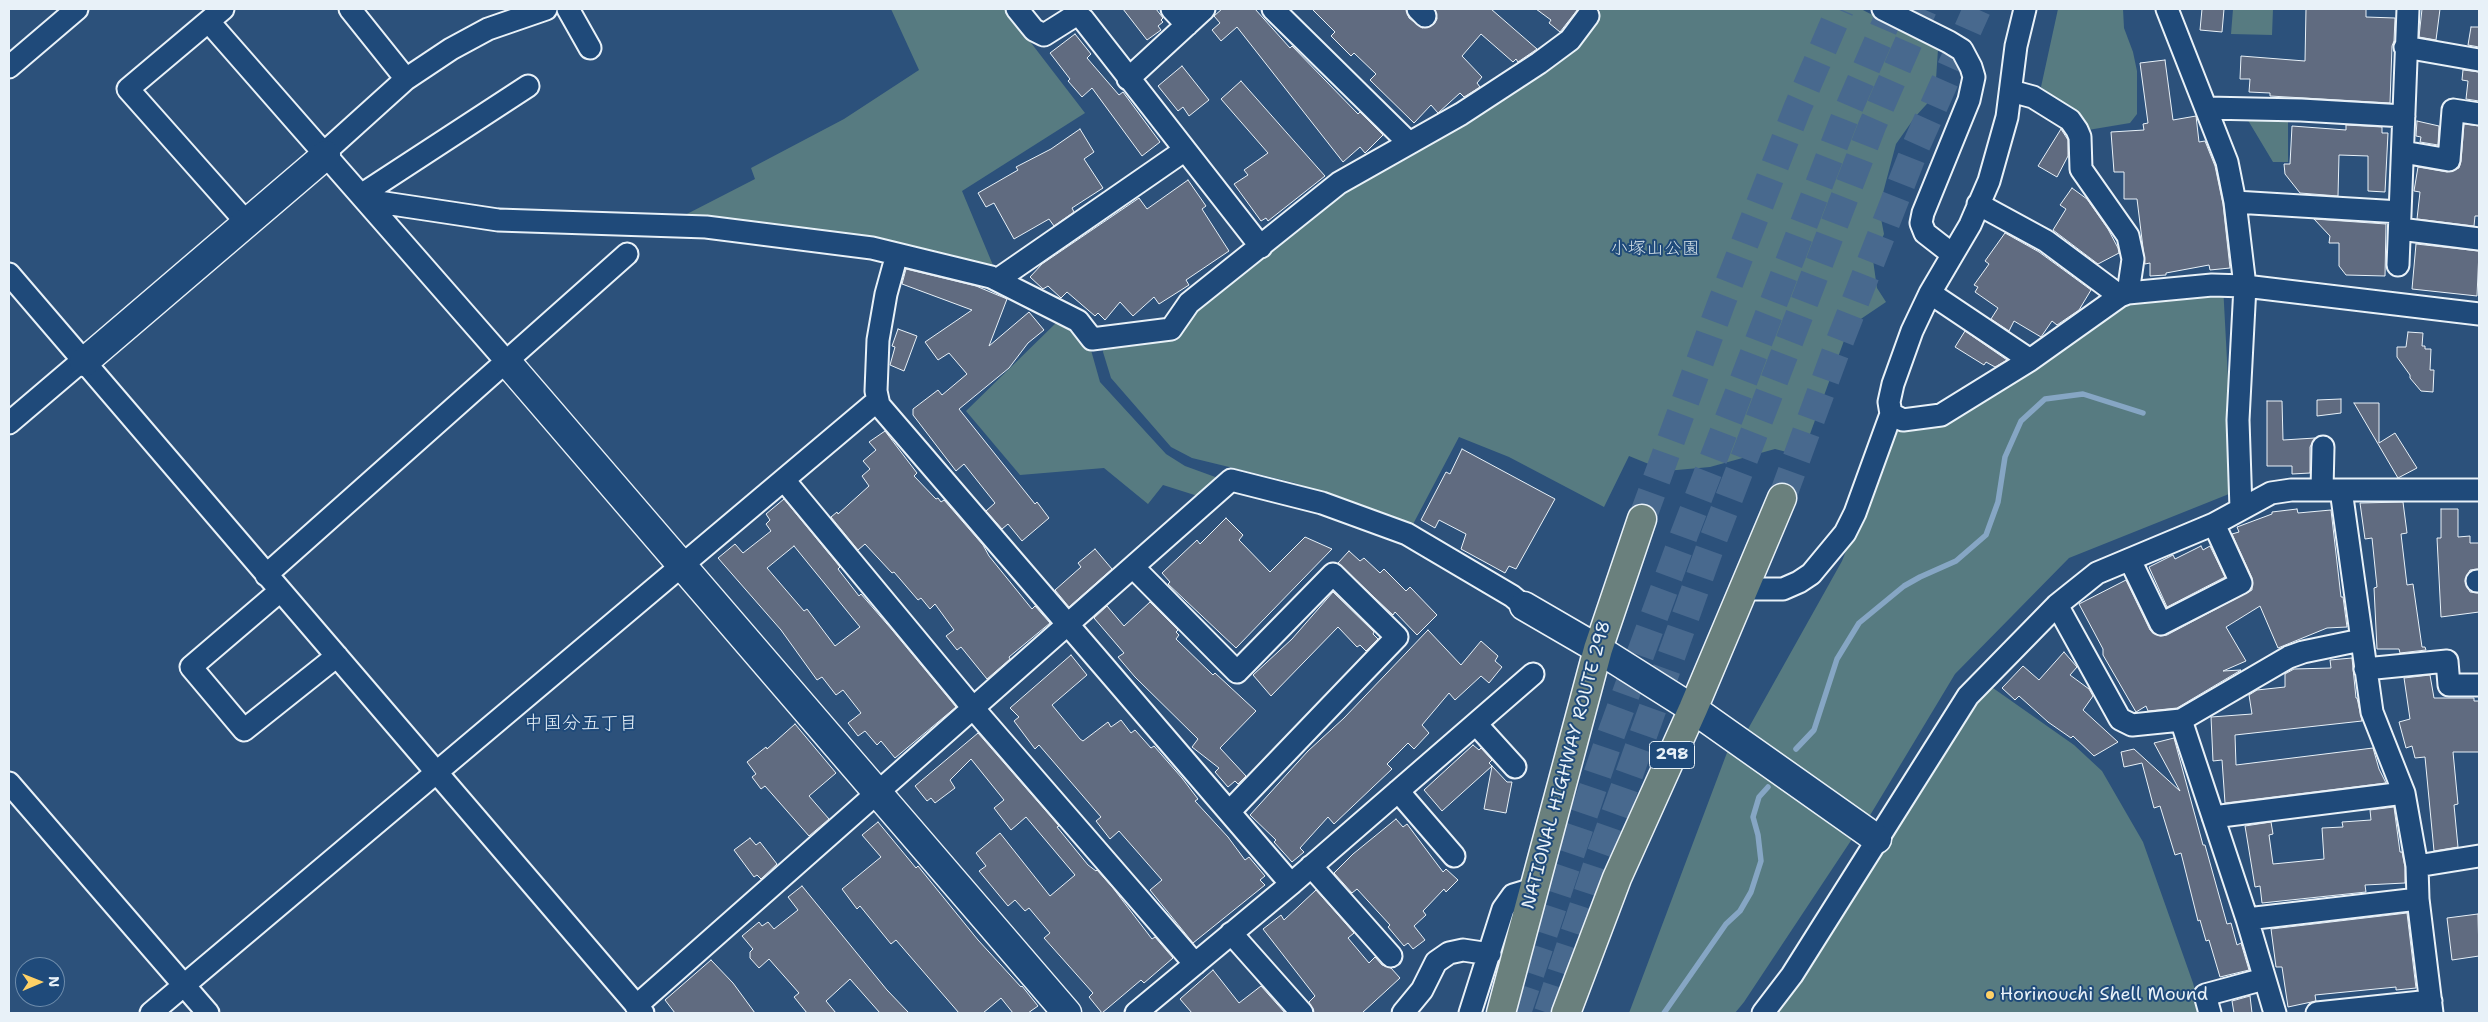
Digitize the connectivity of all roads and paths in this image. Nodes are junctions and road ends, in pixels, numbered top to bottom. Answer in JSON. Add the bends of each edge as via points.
{"nodes":[{"id":1,"x":77,"y":9,"type":"edge"},
{"id":2,"x":350,"y":9,"type":"edge"},
{"id":3,"x":546,"y":9,"type":"edge"},
{"id":4,"x":568,"y":9,"type":"edge"},
{"id":5,"x":1017,"y":9,"type":"edge"},
{"id":6,"x":1172,"y":9,"type":"edge"},
{"id":7,"x":1204,"y":9,"type":"edge"},
{"id":8,"x":1272,"y":9,"type":"edge"},
{"id":9,"x":1883,"y":9,"type":"edge"},
{"id":10,"x":2025,"y":9,"type":"edge"},
{"id":11,"x":2167,"y":9,"type":"edge"},
{"id":12,"x":2408,"y":9,"type":"edge"},
{"id":13,"x":216,"y":15,"type":"edge"},
{"id":14,"x":1588,"y":16,"type":"dead end"},
{"id":15,"x":1187,"y":25,"type":"junction"},
{"id":16,"x":590,"y":48,"type":"dead end"},
{"id":17,"x":2405,"y":48,"type":"junction"},
{"id":18,"x":2479,"y":60,"type":"edge"},
{"id":19,"x":9,"y":67,"type":"edge"},
{"id":20,"x":406,"y":79,"type":"junction"},
{"id":21,"x":1128,"y":79,"type":"junction"},
{"id":22,"x":528,"y":86,"type":"dead end"},
{"id":23,"x":2011,"y":91,"type":"junction"},
{"id":24,"x":2207,"y":108,"type":"junction"},
{"id":25,"x":2479,"y":114,"type":"edge"},
{"id":26,"x":2404,"y":116,"type":"junction"},
{"id":27,"x":1408,"y":142,"type":"junction"},
{"id":28,"x":1185,"y":150,"type":"junction"},
{"id":29,"x":2403,"y":152,"type":"junction"},
{"id":30,"x":325,"y":154,"type":"junction"},
{"id":31,"x":363,"y":197,"type":"junction"},
{"id":32,"x":2235,"y":202,"type":"junction"},
{"id":33,"x":1978,"y":204,"type":"junction"},
{"id":34,"x":2400,"y":220,"type":"junction"},
{"id":35,"x":247,"y":223,"type":"junction"},
{"id":36,"x":2479,"y":239,"type":"edge"},
{"id":37,"x":1261,"y":247,"type":"junction"},
{"id":38,"x":627,"y":254,"type":"dead end"},
{"id":39,"x":896,"y":254,"type":"junction"},
{"id":40,"x":1952,"y":254,"type":"junction"},
{"id":41,"x":2398,"y":265,"type":"dead end"},
{"id":42,"x":9,"y":274,"type":"edge"},
{"id":43,"x":997,"y":280,"type":"junction"},
{"id":44,"x":2245,"y":286,"type":"junction"},
{"id":45,"x":1930,"y":293,"type":"junction"},
{"id":46,"x":2124,"y":294,"type":"junction"},
{"id":47,"x":2479,"y":314,"type":"edge"},
{"id":48,"x":2030,"y":360,"type":"junction"},
{"id":49,"x":84,"y":361,"type":"junction"},
{"id":50,"x":506,"y":361,"type":"junction"},
{"id":51,"x":877,"y":401,"type":"junction"},
{"id":52,"x":1891,"y":414,"type":"junction"},
{"id":53,"x":9,"y":422,"type":"edge"},
{"id":54,"x":2323,"y":447,"type":"dead end"},
{"id":55,"x":784,"y":480,"type":"junction"},
{"id":56,"x":2332,"y":490,"type":"junction"},
{"id":57,"x":2479,"y":490,"type":"edge"},
{"id":58,"x":1782,"y":498,"type":"tunnel mouth"},
{"id":59,"x":2241,"y":509,"type":"junction"},
{"id":60,"x":1642,"y":519,"type":"tunnel mouth"},
{"id":61,"x":2214,"y":524,"type":"junction"},
{"id":62,"x":2130,"y":560,"type":"junction"},
{"id":63,"x":683,"y":566,"type":"junction"},
{"id":64,"x":1133,"y":567,"type":"junction"},
{"id":65,"x":266,"y":575,"type":"junction"},
{"id":66,"x":1744,"y":589,"type":"junction"},
{"id":67,"x":280,"y":591,"type":"junction"},
{"id":68,"x":2057,"y":605,"type":"junction"},
{"id":69,"x":1524,"y":606,"type":"joint"},
{"id":70,"x":1068,"y":624,"type":"junction"},
{"id":71,"x":2361,"y":640,"type":"junction"},
{"id":72,"x":1598,"y":649,"type":"junction"},
{"id":73,"x":337,"y":656,"type":"junction"},
{"id":74,"x":2365,"y":669,"type":"junction"},
{"id":75,"x":1533,"y":674,"type":"dead end"},
{"id":76,"x":2479,"y":685,"type":"edge"},
{"id":77,"x":973,"y":708,"type":"junction"},
{"id":78,"x":1693,"y":708,"type":"junction"},
{"id":79,"x":2181,"y":720,"type":"junction"},
{"id":80,"x":1476,"y":724,"type":"junction"},
{"id":81,"x":1516,"y":767,"type":"dead end"},
{"id":82,"x":436,"y":773,"type":"junction"},
{"id":83,"x":9,"y":783,"type":"edge"},
{"id":84,"x":1398,"y":791,"type":"junction"},
{"id":85,"x":877,"y":792,"type":"junction"},
{"id":86,"x":2404,"y":793,"type":"junction"},
{"id":87,"x":1228,"y":812,"type":"junction"},
{"id":88,"x":2213,"y":817,"type":"junction"},
{"id":89,"x":1877,"y":839,"type":"junction"},
{"id":90,"x":1454,"y":856,"type":"dead end"},
{"id":91,"x":2479,"y":856,"type":"edge"},
{"id":92,"x":1312,"y":866,"type":"junction"},
{"id":93,"x":2417,"y":866,"type":"junction"},
{"id":94,"x":1291,"y":884,"type":"junction"},
{"id":95,"x":1533,"y":889,"type":"junction"},
{"id":96,"x":2418,"y":899,"type":"junction"},
{"id":97,"x":2247,"y":919,"type":"junction"},
{"id":98,"x":1231,"y":933,"type":"junction"},
{"id":99,"x":1490,"y":954,"type":"junction"},
{"id":100,"x":1391,"y":956,"type":"dead end"},
{"id":101,"x":1195,"y":964,"type":"junction"},
{"id":102,"x":2264,"y":979,"type":"junction"},
{"id":103,"x":1578,"y":981,"type":"junction"},
{"id":104,"x":184,"y":986,"type":"junction"},
{"id":105,"x":2431,"y":1007,"type":"edge"},
{"id":106,"x":640,"y":1009,"type":"edge"},
{"id":107,"x":1150,"y":1009,"type":"edge"},
{"id":108,"x":151,"y":1013,"type":"edge"},
{"id":109,"x":208,"y":1013,"type":"edge"},
{"id":110,"x":1067,"y":1013,"type":"edge"},
{"id":111,"x":1302,"y":1013,"type":"edge"},
{"id":112,"x":1403,"y":1013,"type":"edge"},
{"id":113,"x":1470,"y":1013,"type":"edge"},
{"id":114,"x":1501,"y":1013,"type":"edge"},
{"id":115,"x":1566,"y":1013,"type":"edge"},
{"id":116,"x":1578,"y":1013,"type":"edge"},
{"id":117,"x":1763,"y":1013,"type":"edge"},
{"id":118,"x":2210,"y":1013,"type":"edge"},
{"id":119,"x":2276,"y":1013,"type":"edge"},
{"id":120,"x":2317,"y":1013,"type":"edge"}],
"edges":[{"from":1,"to":19,"type":"street"},
{"from":2,"to":20,"type":"street"},
{"from":3,"to":20,"type":"street","via":[[488,29]]},
{"from":4,"to":16,"type":"street"},
{"from":5,"to":21,"type":"street","via":[[1034,30],[1044,35],[1078,16],[1083,19]]},
{"from":6,"to":15,"type":"street"},
{"from":7,"to":15,"type":"street"},
{"from":8,"to":27,"type":"street"},
{"from":9,"to":40,"type":"street","via":[[1962,50],[1974,77],[1969,100],[1921,223],[1925,233]]},
{"from":10,"to":23,"type":"street","via":[[2016,46]]},
{"from":11,"to":24,"type":"street"},
{"from":12,"to":17,"type":"street"},
{"from":13,"to":30,"type":"street"},
{"from":13,"to":35,"type":"street","via":[[128,88]]},
{"from":14,"to":27,"type":"street","via":[[1570,40],[1539,63],[1461,114]]},
{"from":15,"to":21,"type":"street"},
{"from":17,"to":18,"type":"street"},
{"from":17,"to":26,"type":"street"},
{"from":20,"to":30,"type":"street"},
{"from":21,"to":28,"type":"street"},
{"from":22,"to":31,"type":"street"},
{"from":23,"to":33,"type":"street","via":[[2001,146]]},
{"from":23,"to":46,"type":"street","via":[[2033,96],[2070,120],[2078,130],[2081,169],[2128,236],[2133,259]]},
{"from":24,"to":26,"type":"street"},
{"from":24,"to":32,"type":"street","via":[[2227,162]]},
{"from":25,"to":29,"type":"street","via":[[2453,110],[2449,160]]},
{"from":26,"to":29,"type":"street"},
{"from":27,"to":37,"type":"street","via":[[1339,183]]},
{"from":28,"to":37,"type":"street"},
{"from":28,"to":43,"type":"street"},
{"from":29,"to":34,"type":"street"},
{"from":30,"to":31,"type":"street"},
{"from":30,"to":35,"type":"street"},
{"from":31,"to":39,"type":"street","via":[[498,220],[706,227],[872,248]]},
{"from":31,"to":50,"type":"street"},
{"from":32,"to":34,"type":"street"},
{"from":32,"to":44,"type":"street"},
{"from":33,"to":40,"type":"street"},
{"from":33,"to":46,"type":"street","via":[[2046,241]]},
{"from":34,"to":36,"type":"street"},
{"from":34,"to":41,"type":"street"},
{"from":35,"to":49,"type":"street"},
{"from":37,"to":43,"type":"street","via":[[1189,304],[1171,329],[1092,339],[1078,321]]},
{"from":38,"to":50,"type":"street"},
{"from":39,"to":43,"type":"street"},
{"from":39,"to":51,"type":"street","via":[[878,340]]},
{"from":40,"to":45,"type":"street"},
{"from":42,"to":49,"type":"street"},
{"from":44,"to":46,"type":"street","via":[[2212,285]]},
{"from":44,"to":47,"type":"street"},
{"from":44,"to":59,"type":"street","via":[[2238,420]]},
{"from":45,"to":48,"type":"street"},
{"from":45,"to":52,"type":"street","via":[[1893,384],[1889,402]]},
{"from":46,"to":48,"type":"street"},
{"from":48,"to":52,"type":"street","via":[[1940,415],[1904,420]]},
{"from":49,"to":53,"type":"street"},
{"from":49,"to":65,"type":"street"},
{"from":50,"to":63,"type":"street"},
{"from":50,"to":65,"type":"street"},
{"from":51,"to":55,"type":"street"},
{"from":51,"to":70,"type":"street"},
{"from":52,"to":66,"type":"street","via":[[1855,513],[1845,533],[1811,574],[1783,589]]},
{"from":54,"to":56,"type":"street"},
{"from":55,"to":63,"type":"street"},
{"from":55,"to":77,"type":"street"},
{"from":56,"to":57,"type":"street"},
{"from":56,"to":59,"type":"street","via":[[2291,490],[2271,494]]},
{"from":56,"to":71,"type":"street"},
{"from":58,"to":66,"type":"highway","number":"298"},
{"from":59,"to":61,"type":"street"},
{"from":60,"to":72,"type":"highway","name":"NATIONAL HIGHWAY ROUTE 298"},
{"from":61,"to":62,"type":"street"},
{"from":61,"to":62,"type":"street","via":[[2241,582],[2161,624]]},
{"from":62,"to":68,"type":"street","via":[[2097,573]]},
{"from":63,"to":82,"type":"street"},
{"from":63,"to":85,"type":"street"},
{"from":64,"to":69,"type":"street","via":[[1231,480],[1322,503],[1407,534]]},
{"from":64,"to":70,"type":"street"},
{"from":64,"to":87,"type":"street","via":[[1237,672],[1333,574],[1396,637]]},
{"from":65,"to":67,"type":"street"},
{"from":66,"to":78,"type":"highway","number":"298"},
{"from":67,"to":73,"type":"street"},
{"from":67,"to":73,"type":"street","via":[[191,667],[244,730]]},
{"from":68,"to":79,"type":"street","via":[[2120,719],[2132,725]]},
{"from":68,"to":89,"type":"street","via":[[1968,696]]},
{"from":69,"to":72,"type":"street"},
{"from":70,"to":77,"type":"street"},
{"from":70,"to":87,"type":"street"},
{"from":71,"to":74,"type":"street"},
{"from":71,"to":79,"type":"street","via":[[2290,657]]},
{"from":72,"to":78,"type":"street"},
{"from":72,"to":95,"type":"highway","name":"NATIONAL HIGHWAY ROUTE 298"},
{"from":73,"to":82,"type":"street"},
{"from":74,"to":76,"type":"street","via":[[2447,662],[2450,685]]},
{"from":74,"to":86,"type":"street","via":[[2372,712]]},
{"from":75,"to":80,"type":"street"},
{"from":77,"to":85,"type":"street"},
{"from":77,"to":101,"type":"street"},
{"from":78,"to":89,"type":"street"},
{"from":78,"to":103,"type":"highway","number":"298","via":[[1617,878]]},
{"from":79,"to":88,"type":"street"},
{"from":80,"to":81,"type":"street"},
{"from":80,"to":84,"type":"street"},
{"from":82,"to":104,"type":"street"},
{"from":82,"to":106,"type":"street"},
{"from":83,"to":104,"type":"street"},
{"from":84,"to":90,"type":"street"},
{"from":84,"to":92,"type":"street"},
{"from":85,"to":106,"type":"street"},
{"from":85,"to":110,"type":"street"},
{"from":86,"to":88,"type":"street"},
{"from":86,"to":93,"type":"street"},
{"from":87,"to":94,"type":"street"},
{"from":88,"to":97,"type":"street"},
{"from":89,"to":117,"type":"street","via":[[1792,975]]},
{"from":91,"to":93,"type":"street"},
{"from":92,"to":94,"type":"street"},
{"from":92,"to":100,"type":"street"},
{"from":93,"to":96,"type":"street"},
{"from":94,"to":98,"type":"street"},
{"from":95,"to":99,"type":"street","via":[[1513,895],[1502,909]]},
{"from":95,"to":114,"type":"highway","name":"NATIONAL HIGHWAY ROUTE 298"},
{"from":96,"to":97,"type":"street"},
{"from":96,"to":105,"type":"street"},
{"from":97,"to":102,"type":"street"},
{"from":98,"to":101,"type":"street"},
{"from":98,"to":111,"type":"street"},
{"from":99,"to":112,"type":"street","via":[[1463,950],[1449,953],[1436,962],[1422,990]]},
{"from":99,"to":113,"type":"street"},
{"from":101,"to":107,"type":"street"},
{"from":102,"to":118,"type":"street","via":[[2205,995]]},
{"from":102,"to":119,"type":"street"},
{"from":103,"to":115,"type":"highway","number":"298"},
{"from":103,"to":116,"type":"street"},
{"from":104,"to":108,"type":"street"},
{"from":104,"to":109,"type":"street"},
{"from":105,"to":120,"type":"street"}]}
